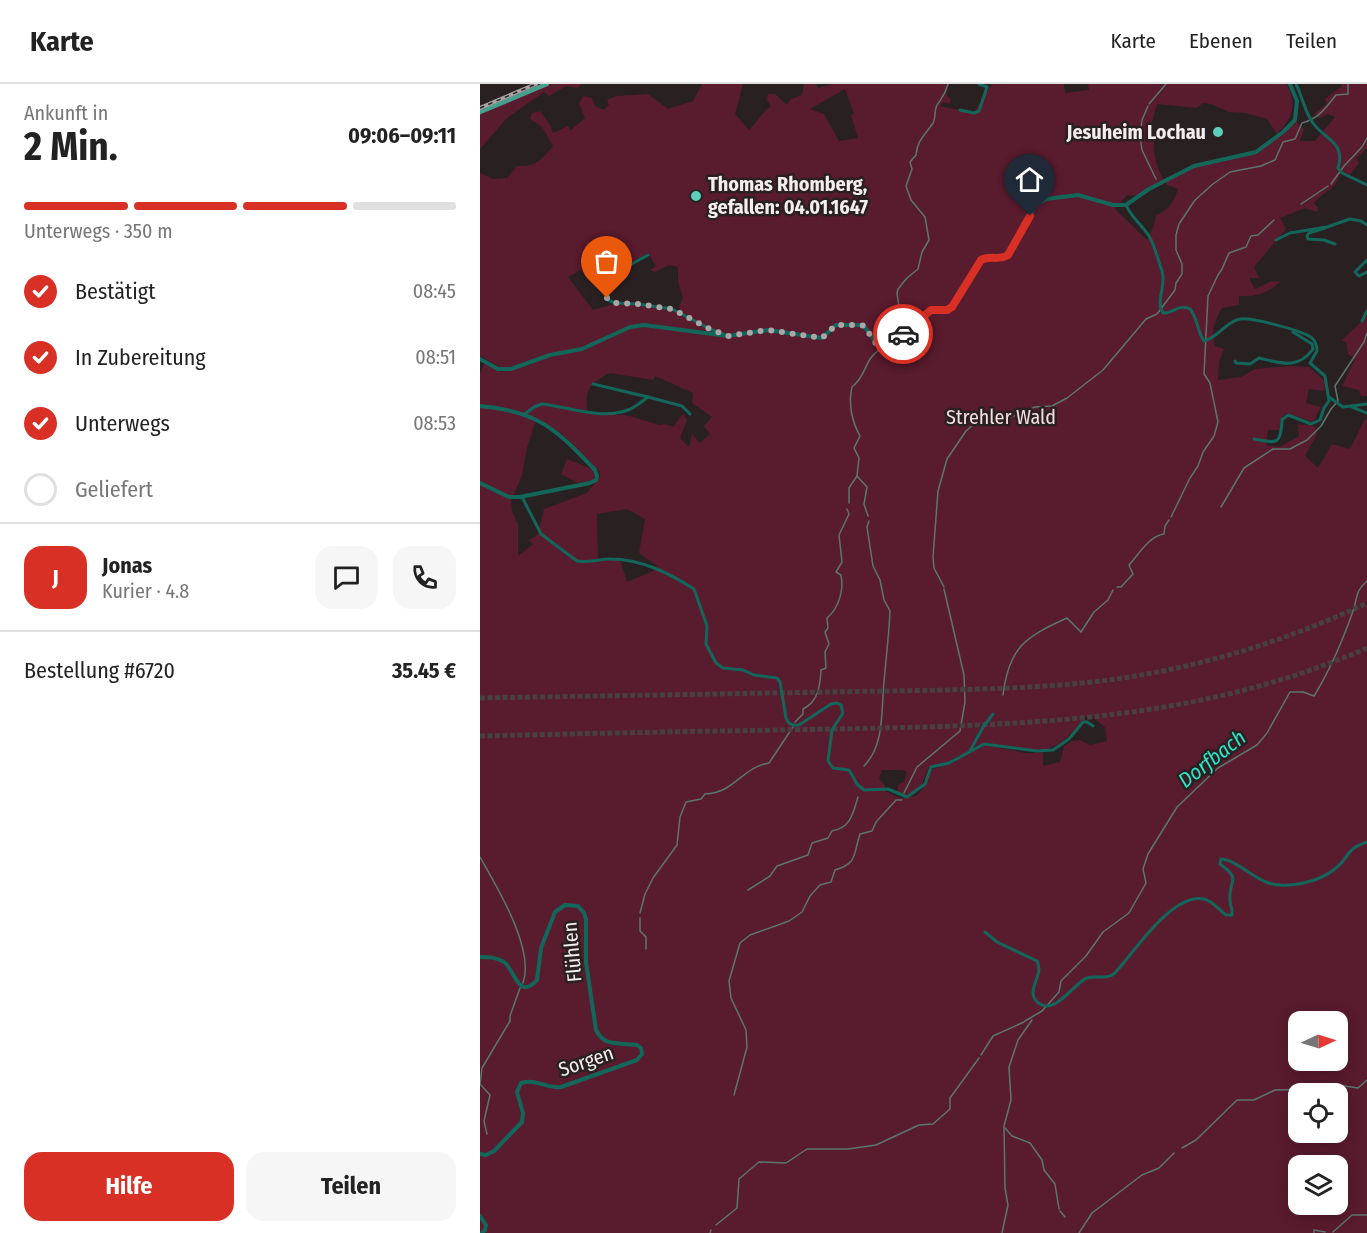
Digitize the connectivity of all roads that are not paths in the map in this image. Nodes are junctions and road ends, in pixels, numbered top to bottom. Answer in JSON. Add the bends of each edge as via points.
{"nodes":[{"id":1,"x":547,"y":84,"type":"edge"},
{"id":2,"x":979,"y":84,"type":"edge"},
{"id":3,"x":1290,"y":84,"type":"edge"},
{"id":4,"x":1296,"y":84,"type":"edge"},
{"id":5,"x":960,"y":110,"type":"dead end"},
{"id":6,"x":480,"y":112,"type":"edge"},
{"id":7,"x":1367,"y":185,"type":"edge"},
{"id":8,"x":1126,"y":205,"type":"junction"},
{"id":9,"x":1367,"y":225,"type":"edge"},
{"id":10,"x":1327,"y":227,"type":"junction"},
{"id":11,"x":1276,"y":240,"type":"dead end"},
{"id":12,"x":1335,"y":244,"type":"dead end"},
{"id":13,"x":648,"y":255,"type":"dead end"},
{"id":14,"x":1367,"y":260,"type":"edge"},
{"id":15,"x":1367,"y":272,"type":"edge"},
{"id":16,"x":1367,"y":310,"type":"edge"},
{"id":17,"x":1362,"y":321,"type":"dead end"},
{"id":18,"x":1292,"y":330,"type":"junction"},
{"id":19,"x":728,"y":336,"type":"junction"},
{"id":20,"x":480,"y":359,"type":"edge"},
{"id":21,"x":1235,"y":361,"type":"dead end"},
{"id":22,"x":593,"y":384,"type":"dead end"},
{"id":23,"x":648,"y":397,"type":"junction"},
{"id":24,"x":1329,"y":397,"type":"junction"},
{"id":25,"x":1367,"y":404,"type":"edge"},
{"id":26,"x":480,"y":406,"type":"edge"},
{"id":27,"x":1351,"y":407,"type":"junction"},
{"id":28,"x":1367,"y":413,"type":"edge"},
{"id":29,"x":525,"y":414,"type":"junction"},
{"id":30,"x":690,"y":414,"type":"dead end"},
{"id":31,"x":1254,"y":439,"type":"dead end"},
{"id":32,"x":480,"y":483,"type":"edge"},
{"id":33,"x":522,"y":497,"type":"junction"},
{"id":34,"x":993,"y":714,"type":"dead end"},
{"id":35,"x":1093,"y":726,"type":"dead end"},
{"id":36,"x":970,"y":752,"type":"junction"},
{"id":37,"x":1367,"y":842,"type":"edge"},
{"id":38,"x":985,"y":932,"type":"dead end"},
{"id":39,"x":480,"y":957,"type":"edge"},
{"id":40,"x":593,"y":1010,"type":"joint"},
{"id":41,"x":480,"y":1154,"type":"edge"},
{"id":42,"x":480,"y":1215,"type":"edge"},
{"id":43,"x":482,"y":1233,"type":"edge"}],
"edges":[{"from":1,"to":6,"type":"main road"},
{"from":2,"to":5,"type":"street","via":[[987,87],[979,111]]},
{"from":3,"to":8,"type":"street","via":[[1297,101],[1295,120],[1263,148],[1194,166]]},
{"from":4,"to":7,"type":"street","via":[[1311,120],[1337,144],[1338,168]]},
{"from":8,"to":18,"type":"street","via":[[1149,236],[1162,271],[1160,306],[1164,313],[1181,307],[1190,309],[1204,341],[1238,319]]},
{"from":8,"to":19,"type":"street","via":[[1078,195],[1042,200],[1008,255],[981,260],[952,307],[929,312],[889,347],[882,348],[873,341],[862,325],[836,325],[822,338],[768,330]]},
{"from":9,"to":10,"type":"street","via":[[1354,219]]},
{"from":10,"to":11,"type":"street"},
{"from":10,"to":12,"type":"street","via":[[1309,233],[1308,239]]},
{"from":13,"to":19,"type":"street","via":[[606,278],[608,300],[672,309]]},
{"from":14,"to":15,"type":"street","via":[[1355,272],[1359,276]]},
{"from":16,"to":17,"type":"street"},
{"from":18,"to":21,"type":"street","via":[[1312,344],[1302,361]]},
{"from":18,"to":24,"type":"street","via":[[1316,344],[1310,365],[1325,376]]},
{"from":19,"to":20,"type":"street","via":[[636,326],[582,349],[511,369],[498,369]]},
{"from":22,"to":23,"type":"street"},
{"from":23,"to":29,"type":"street","via":[[623,412],[542,404]]},
{"from":23,"to":30,"type":"street","via":[[682,406]]},
{"from":24,"to":27,"type":"street","via":[[1337,404]]},
{"from":24,"to":31,"type":"street","via":[[1317,423],[1288,416],[1282,420],[1279,439]]},
{"from":25,"to":27,"type":"street"},
{"from":26,"to":29,"type":"street"},
{"from":27,"to":28,"type":"street"},
{"from":29,"to":33,"type":"street","via":[[561,435],[597,474],[590,483]]},
{"from":32,"to":33,"type":"street","via":[[510,497]]},
{"from":33,"to":36,"type":"street","via":[[541,534],[581,562],[633,561],[663,570],[694,589],[707,627],[706,644],[716,663],[723,668],[777,678],[786,718],[791,724],[803,723],[831,704],[842,705],[843,712],[832,730],[828,762],[833,768],[849,770],[861,789],[888,789],[907,797],[925,784],[931,767]]},
{"from":34,"to":36,"type":"street"},
{"from":35,"to":36,"type":"street","via":[[1083,722],[1069,740],[1053,750],[984,744]]},
{"from":37,"to":38,"type":"street","via":[[1350,850],[1334,870],[1291,885],[1265,882],[1221,859],[1220,864],[1232,876],[1232,915],[1206,900],[1182,904],[1152,930],[1112,976],[1086,979],[1047,1006],[1037,1002],[1033,994],[1040,969],[1037,961]]},
{"from":39,"to":40,"type":"street","name":"Flühlen","via":[[501,961],[520,985],[531,986],[537,980],[541,948],[551,920],[565,905],[578,906],[585,916]]},
{"from":40,"to":41,"type":"street","name":"Sorgen","via":[[600,1037],[610,1043],[637,1045],[641,1051],[639,1058],[558,1087],[531,1081],[521,1083],[517,1095],[522,1122],[494,1151]]},
{"from":42,"to":43,"type":"street","via":[[486,1225]]}]}
